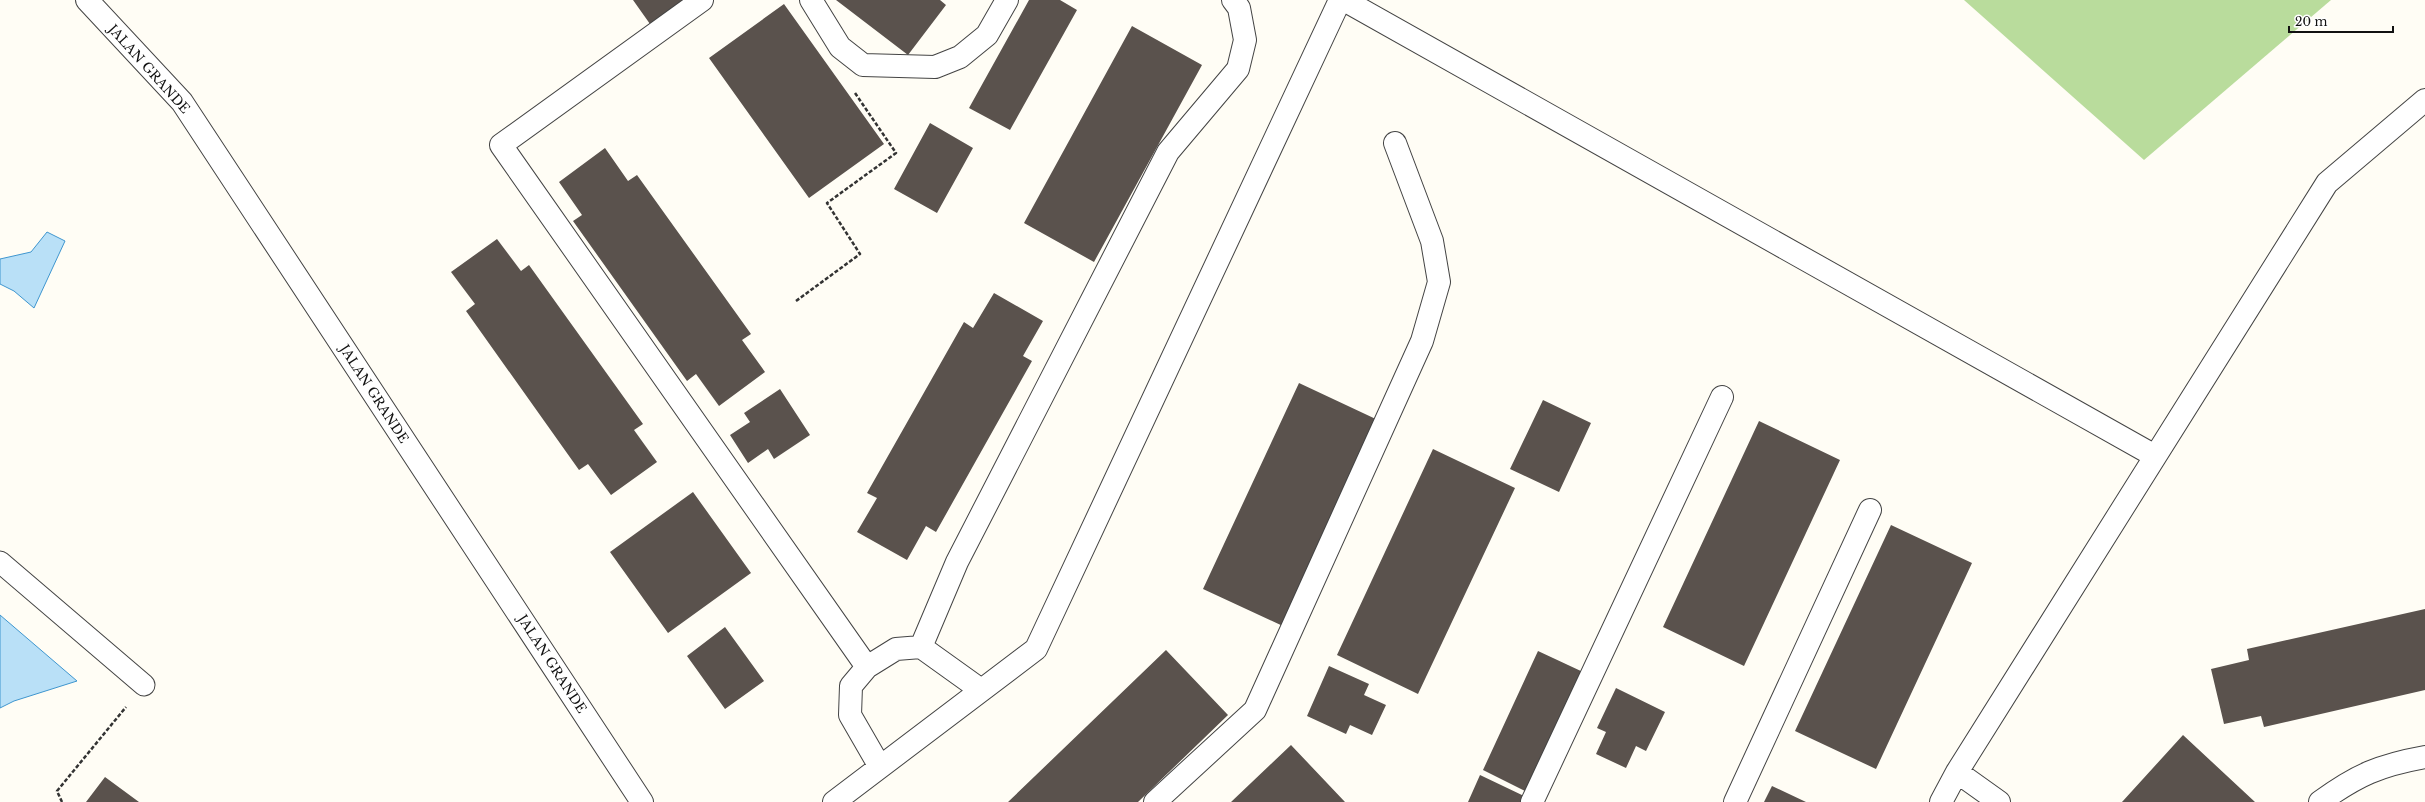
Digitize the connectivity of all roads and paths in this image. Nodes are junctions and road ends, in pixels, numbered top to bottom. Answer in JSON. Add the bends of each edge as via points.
{"nodes":[{"id":1,"x":87,"y":0,"type":"edge"},
{"id":2,"x":702,"y":0,"type":"edge"},
{"id":3,"x":811,"y":0,"type":"edge"},
{"id":4,"x":1007,"y":0,"type":"edge"},
{"id":5,"x":1233,"y":0,"type":"edge"},
{"id":6,"x":1340,"y":0,"type":"edge"},
{"id":7,"x":1344,"y":0,"type":"edge"},
{"id":8,"x":854,"y":57,"type":"junction"},
{"id":9,"x":2425,"y":100,"type":"edge"},
{"id":10,"x":1395,"y":143,"type":"dead end"},
{"id":11,"x":796,"y":301,"type":"dead end"},
{"id":12,"x":1722,"y":397,"type":"dead end"},
{"id":13,"x":2155,"y":456,"type":"junction"},
{"id":14,"x":1870,"y":510,"type":"dead end"},
{"id":15,"x":0,"y":562,"type":"edge"},
{"id":16,"x":920,"y":647,"type":"junction"},
{"id":17,"x":866,"y":667,"type":"junction"},
{"id":18,"x":144,"y":685,"type":"joint"},
{"id":19,"x":981,"y":690,"type":"junction"},
{"id":20,"x":2425,"y":757,"type":"edge"},
{"id":21,"x":880,"y":767,"type":"junction"},
{"id":22,"x":1957,"y":772,"type":"junction"},
{"id":23,"x":62,"y":802,"type":"edge"},
{"id":24,"x":642,"y":802,"type":"edge"},
{"id":25,"x":834,"y":802,"type":"edge"},
{"id":26,"x":1155,"y":802,"type":"edge"},
{"id":27,"x":1532,"y":802,"type":"edge"},
{"id":28,"x":1735,"y":802,"type":"edge"},
{"id":29,"x":1941,"y":802,"type":"edge"},
{"id":30,"x":1999,"y":802,"type":"edge"},
{"id":31,"x":2320,"y":802,"type":"edge"}],
"edges":[{"from":1,"to":24,"type":"street","name":"JALAN GRANDE","via":[[182,102]]},
{"from":2,"to":17,"type":"street","via":[[501,145]]},
{"from":3,"to":8,"type":"street","via":[[840,47]]},
{"from":4,"to":8,"type":"street","via":[[987,35],[960,58],[935,68],[863,64]]},
{"from":5,"to":16,"type":"street","via":[[1240,8],[1245,40],[1238,69],[1168,152],[957,562]]},
{"from":6,"to":19,"type":"street","via":[[1036,649]]},
{"from":7,"to":13,"type":"street"},
{"from":8,"to":11,"type":"path","via":[[838,69],[896,153],[827,203],[860,254]]},
{"from":9,"to":13,"type":"street","via":[[2327,183]]},
{"from":10,"to":26,"type":"street","via":[[1432,241],[1439,282],[1422,341],[1255,710]]},
{"from":12,"to":27,"type":"street"},
{"from":13,"to":22,"type":"street"},
{"from":14,"to":28,"type":"street"},
{"from":15,"to":18,"type":"lane"},
{"from":16,"to":17,"type":"street","via":[[896,649]]},
{"from":16,"to":19,"type":"street"},
{"from":17,"to":21,"type":"street","via":[[851,686],[850,715]]},
{"from":18,"to":23,"type":"path","via":[[57,791]]},
{"from":19,"to":21,"type":"street"},
{"from":20,"to":31,"type":"street","via":[[2389,763],[2346,783]]},
{"from":21,"to":25,"type":"street"},
{"from":22,"to":29,"type":"street"},
{"from":22,"to":30,"type":"street"}]}
